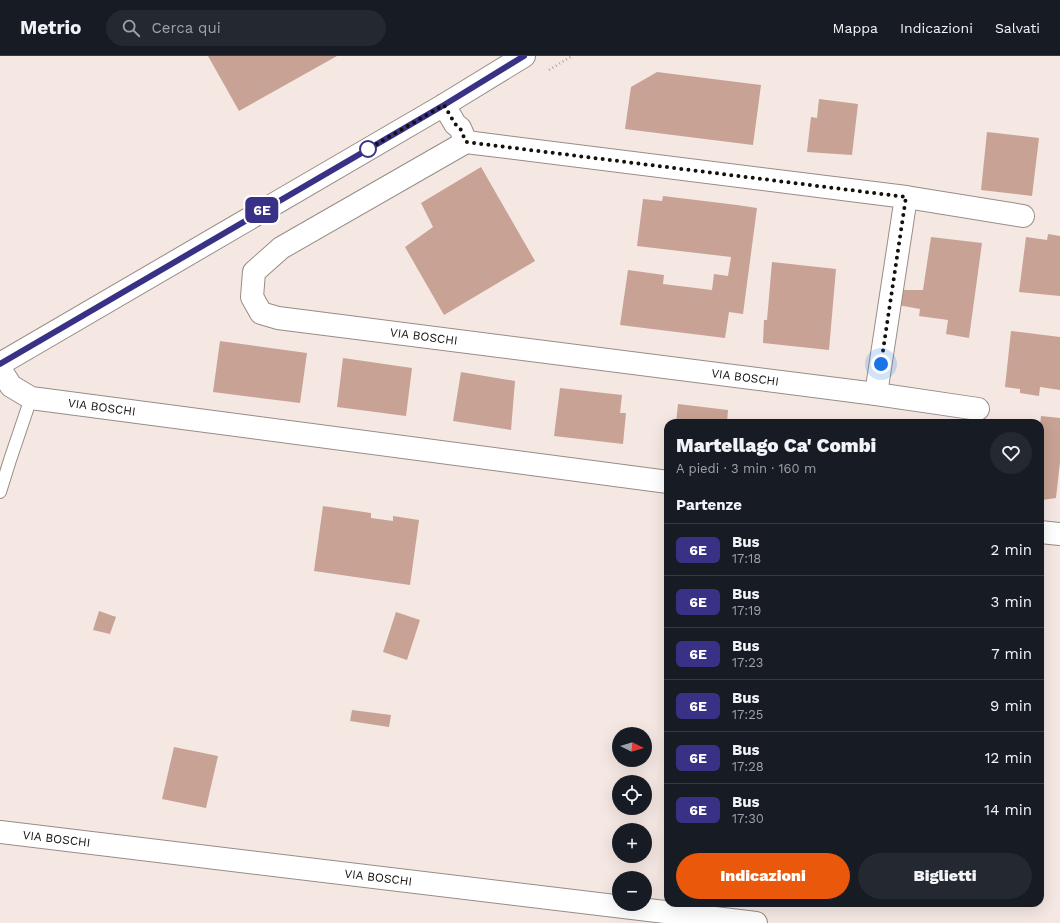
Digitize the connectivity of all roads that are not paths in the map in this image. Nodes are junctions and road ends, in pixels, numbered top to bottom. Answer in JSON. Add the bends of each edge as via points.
{"nodes":[{"id":1,"x":524,"y":56,"type":"edge"},
{"id":2,"x":444,"y":105,"type":"junction"},
{"id":3,"x":466,"y":142,"type":"junction"},
{"id":4,"x":906,"y":197,"type":"junction"},
{"id":5,"x":1023,"y":216,"type":"dead end"},
{"id":6,"x":0,"y":364,"type":"edge"},
{"id":7,"x":0,"y":369,"type":"edge"},
{"id":8,"x":876,"y":394,"type":"junction"},
{"id":9,"x":31,"y":398,"type":"junction"},
{"id":10,"x":978,"y":409,"type":"dead end"},
{"id":11,"x":664,"y":481,"type":"edge"},
{"id":12,"x":0,"y":492,"type":"edge"},
{"id":13,"x":1044,"y":532,"type":"edge"},
{"id":14,"x":1060,"y":534,"type":"edge"},
{"id":15,"x":0,"y":832,"type":"edge"},
{"id":16,"x":756,"y":923,"type":"edge"}],
"edges":[{"from":1,"to":2,"type":"street"},
{"from":2,"to":3,"type":"street"},
{"from":2,"to":6,"type":"street"},
{"from":3,"to":4,"type":"street"},
{"from":3,"to":8,"type":"street","name":"VIA BOSCHI","via":[[281,248],[254,272],[252,297],[261,313],[278,318]]},
{"from":4,"to":5,"type":"street"},
{"from":4,"to":8,"type":"street"},
{"from":7,"to":9,"type":"street","name":"VIA BOSCHI","via":[[11,386]]},
{"from":8,"to":10,"type":"street","name":"VIA BOSCHI"},
{"from":9,"to":11,"type":"street","name":"VIA BOSCHI"},
{"from":9,"to":12,"type":"lane"},
{"from":13,"to":14,"type":"street"},
{"from":15,"to":16,"type":"street","name":"VIA BOSCHI"}]}
